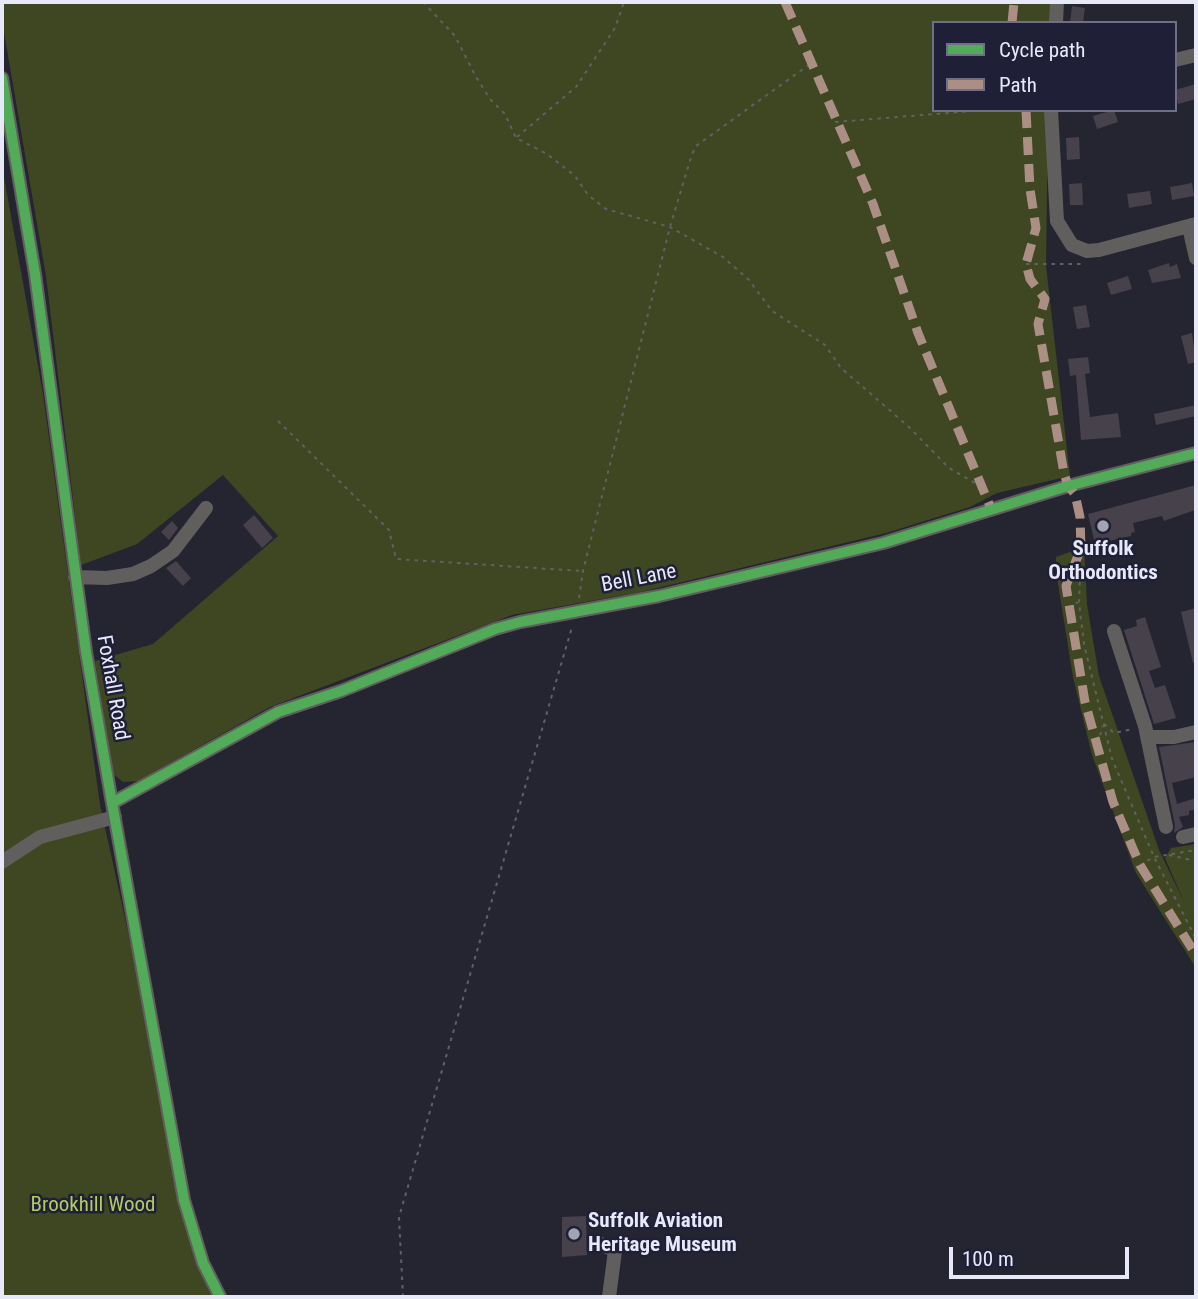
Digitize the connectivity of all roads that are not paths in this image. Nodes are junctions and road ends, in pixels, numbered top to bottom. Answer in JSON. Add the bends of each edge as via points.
{"nodes":[{"id":1,"x":1057,"y":2,"type":"edge"},
{"id":2,"x":1056,"y":21,"type":"edge"},
{"id":3,"x":1196,"y":55,"type":"edge"},
{"id":4,"x":1177,"y":60,"type":"edge"},
{"id":5,"x":2,"y":78,"type":"edge"},
{"id":6,"x":1051,"y":112,"type":"edge"},
{"id":7,"x":1193,"y":226,"type":"edge"},
{"id":8,"x":1196,"y":258,"type":"edge"},
{"id":9,"x":1196,"y":453,"type":"edge"},
{"id":10,"x":206,"y":508,"type":"dead end"},
{"id":11,"x":75,"y":576,"type":"junction"},
{"id":12,"x":1114,"y":631,"type":"dead end"},
{"id":13,"x":1146,"y":732,"type":"junction"},
{"id":14,"x":1196,"y":732,"type":"edge"},
{"id":15,"x":114,"y":810,"type":"junction"},
{"id":16,"x":1166,"y":827,"type":"dead end"},
{"id":17,"x":2,"y":862,"type":"edge"},
{"id":18,"x":599,"y":1243,"type":"dead end"},
{"id":19,"x":220,"y":1297,"type":"edge"},
{"id":20,"x":609,"y":1297,"type":"edge"}],
"edges":[{"from":1,"to":2,"type":"street"},
{"from":3,"to":4,"type":"street"},
{"from":5,"to":11,"type":"street","name":"Foxhall Road","via":[[35,274]]},
{"from":6,"to":7,"type":"street","via":[[1057,221],[1069,242],[1082,250],[1105,249]]},
{"from":7,"to":8,"type":"street"},
{"from":9,"to":15,"type":"street","name":"Bell Lane","via":[[1068,486],[883,543],[495,629],[278,712]]},
{"from":10,"to":11,"type":"street","via":[[173,551],[151,566],[107,578]]},
{"from":11,"to":15,"type":"street","name":"Foxhall Road"},
{"from":12,"to":13,"type":"street"},
{"from":13,"to":14,"type":"street","via":[[1176,737]]},
{"from":13,"to":16,"type":"street"},
{"from":15,"to":17,"type":"street","name":"Bell Lane","via":[[40,837]]},
{"from":15,"to":19,"type":"street","name":"Foxhall Road","via":[[184,1200],[203,1264]]},
{"from":18,"to":20,"type":"street","via":[[615,1251]]}]}
